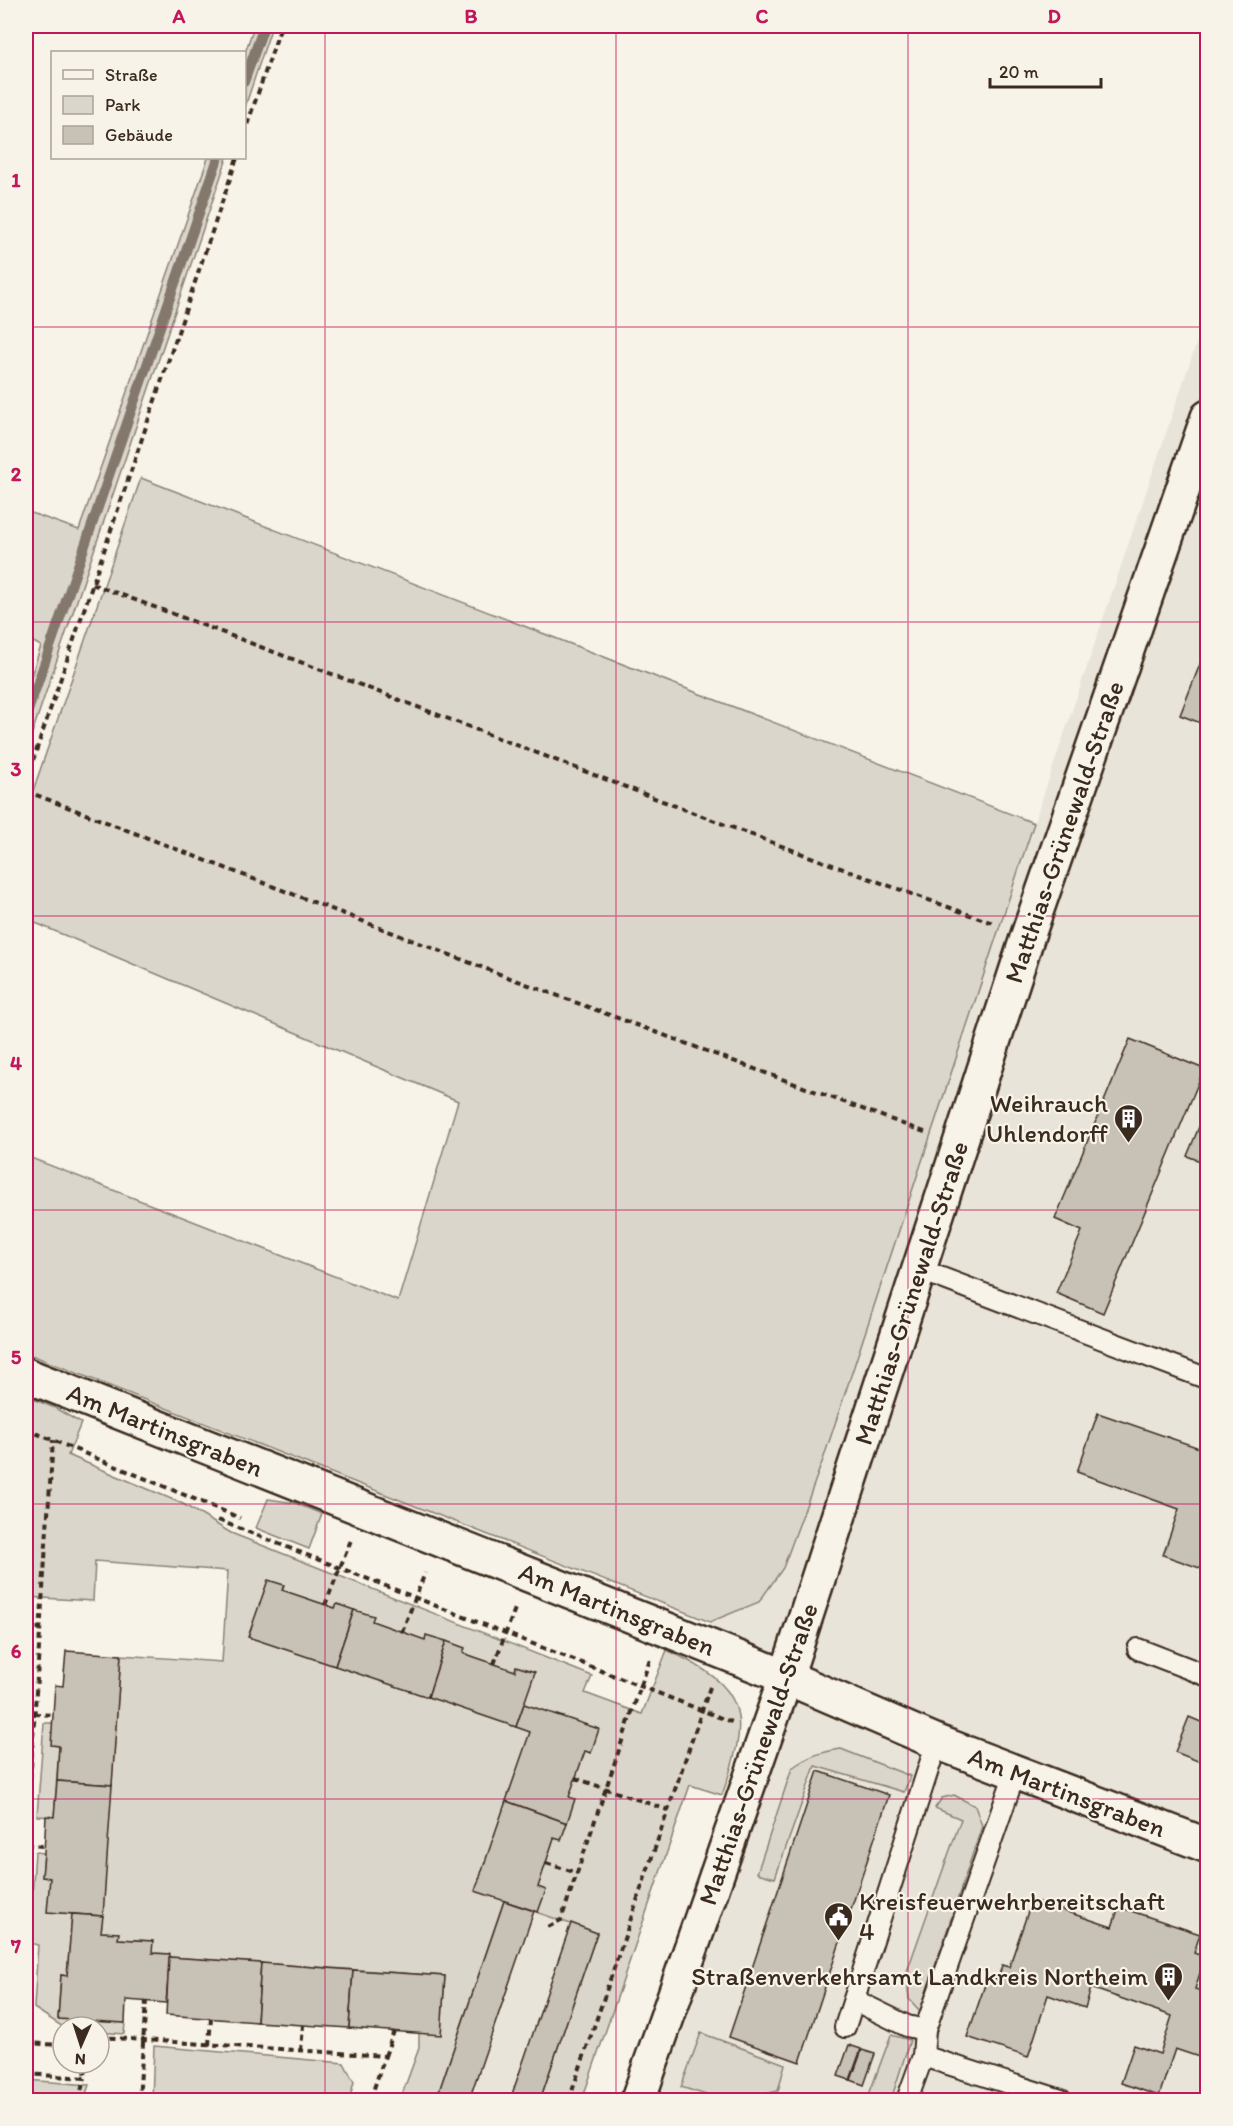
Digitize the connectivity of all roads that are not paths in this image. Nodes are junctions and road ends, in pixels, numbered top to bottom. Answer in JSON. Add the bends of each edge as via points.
{"nodes":[{"id":1,"x":1208,"y":417,"type":"edge"},
{"id":2,"x":918,"y":1269,"type":"junction"},
{"id":3,"x":26,"y":1375,"type":"edge"},
{"id":4,"x":1208,"y":1379,"type":"edge"},
{"id":5,"x":1138,"y":1649,"type":"dead end"},
{"id":6,"x":1208,"y":1676,"type":"edge"},
{"id":7,"x":786,"y":1677,"type":"junction"},
{"id":8,"x":937,"y":1742,"type":"junction"},
{"id":9,"x":1015,"y":1773,"type":"junction"},
{"id":10,"x":1208,"y":1846,"type":"edge"},
{"id":11,"x":854,"y":2000,"type":"junction"},
{"id":12,"x":845,"y":2027,"type":"dead end"},
{"id":13,"x":925,"y":2030,"type":"junction"},
{"id":14,"x":923,"y":2056,"type":"junction"},
{"id":15,"x":638,"y":2100,"type":"edge"},
{"id":16,"x":907,"y":2100,"type":"edge"},
{"id":17,"x":1061,"y":2100,"type":"edge"}],
"edges":[{"from":1,"to":2,"type":"street","name":"Matthias-Grünewald-Straße","via":[[1028,935]]},
{"from":2,"to":4,"type":"lane"},
{"from":2,"to":7,"type":"street","name":"Matthias-Grünewald-Straße"},
{"from":3,"to":7,"type":"street","name":"Am Martinsgraben"},
{"from":5,"to":6,"type":"lane"},
{"from":7,"to":8,"type":"street","name":"Am Martinsgraben"},
{"from":7,"to":15,"type":"street","name":"Matthias-Grünewald-Straße"},
{"from":8,"to":9,"type":"street","name":"Am Martinsgraben"},
{"from":8,"to":11,"type":"lane"},
{"from":9,"to":10,"type":"street","name":"Am Martinsgraben"},
{"from":9,"to":13,"type":"lane"},
{"from":11,"to":12,"type":"lane"},
{"from":11,"to":13,"type":"lane","via":[[907,2026]]},
{"from":13,"to":14,"type":"lane"},
{"from":14,"to":16,"type":"lane"},
{"from":14,"to":17,"type":"lane"}]}
